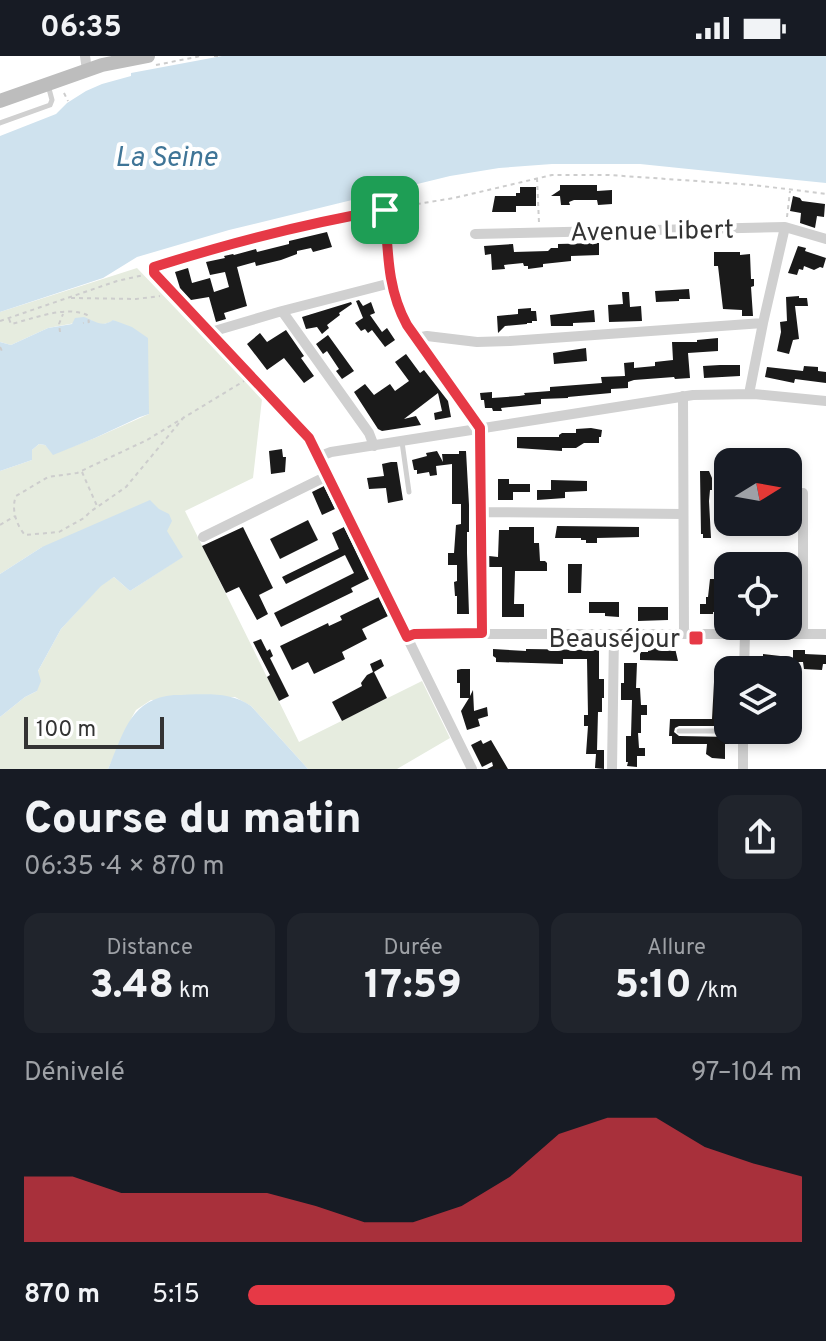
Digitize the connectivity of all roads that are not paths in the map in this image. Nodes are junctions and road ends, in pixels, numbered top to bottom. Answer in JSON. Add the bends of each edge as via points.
{"nodes":[{"id":1,"x":148,"y":56,"type":"edge"},
{"id":2,"x":86,"y":63,"type":"edge"},
{"id":3,"x":48,"y":84,"type":"junction"},
{"id":4,"x":0,"y":101,"type":"edge"},
{"id":5,"x":0,"y":123,"type":"edge"},
{"id":6,"x":385,"y":210,"type":"road end"},
{"id":7,"x":785,"y":227,"type":"junction"},
{"id":8,"x":475,"y":234,"type":"dead end"},
{"id":9,"x":826,"y":239,"type":"edge"},
{"id":10,"x":154,"y":273,"type":"road end"},
{"id":11,"x":391,"y":283,"type":"junction"},
{"id":12,"x":282,"y":311,"type":"junction"},
{"id":13,"x":763,"y":323,"type":"junction"},
{"id":14,"x":211,"y":332,"type":"junction"},
{"id":15,"x":416,"y":338,"type":"junction"},
{"id":16,"x":749,"y":394,"type":"junction"},
{"id":17,"x":683,"y":396,"type":"junction"},
{"id":18,"x":826,"y":401,"type":"edge"},
{"id":19,"x":480,"y":428,"type":"junction"},
{"id":20,"x":402,"y":441,"type":"junction"},
{"id":21,"x":374,"y":446,"type":"junction"},
{"id":22,"x":318,"y":457,"type":"junction"},
{"id":23,"x":327,"y":476,"type":"junction"},
{"id":24,"x":409,"y":492,"type":"dead end"},
{"id":25,"x":803,"y":493,"type":"dead end"},
{"id":26,"x":481,"y":512,"type":"junction"},
{"id":27,"x":683,"y":514,"type":"junction"},
{"id":28,"x":203,"y":537,"type":"dead end"},
{"id":29,"x":482,"y":633,"type":"junction"},
{"id":30,"x":684,"y":633,"type":"junction"},
{"id":31,"x":714,"y":633,"type":"edge"},
{"id":32,"x":614,"y":634,"type":"junction"},
{"id":33,"x":803,"y":634,"type":"joint"},
{"id":34,"x":826,"y":634,"type":"edge"},
{"id":35,"x":407,"y":637,"type":"junction"},
{"id":36,"x":714,"y":730,"type":"edge"},
{"id":37,"x":679,"y":731,"type":"dead end"},
{"id":38,"x":743,"y":744,"type":"edge"},
{"id":39,"x":471,"y":768,"type":"edge"},
{"id":40,"x":612,"y":769,"type":"edge"},
{"id":41,"x":743,"y":769,"type":"edge"}],
"edges":[{"from":1,"to":2,"type":"main road"},
{"from":2,"to":3,"type":"main road"},
{"from":3,"to":4,"type":"main road"},
{"from":3,"to":5,"type":"lane","via":[[50,105]]},
{"from":6,"to":11,"type":"street"},
{"from":7,"to":8,"type":"street","name":"Avenue Libert"},
{"from":7,"to":9,"type":"street","name":"Avenue Libert"},
{"from":7,"to":13,"type":"street"},
{"from":10,"to":14,"type":"street"},
{"from":11,"to":12,"type":"street"},
{"from":11,"to":15,"type":"street"},
{"from":12,"to":14,"type":"street"},
{"from":12,"to":21,"type":"street"},
{"from":13,"to":15,"type":"street","via":[[510,341]]},
{"from":13,"to":16,"type":"street"},
{"from":14,"to":22,"type":"street","via":[[309,438]]},
{"from":15,"to":19,"type":"street"},
{"from":16,"to":17,"type":"street"},
{"from":16,"to":18,"type":"street"},
{"from":17,"to":19,"type":"street"},
{"from":17,"to":27,"type":"street"},
{"from":19,"to":20,"type":"street"},
{"from":19,"to":26,"type":"street"},
{"from":20,"to":21,"type":"street"},
{"from":20,"to":24,"type":"lane"},
{"from":21,"to":22,"type":"street"},
{"from":22,"to":23,"type":"street"},
{"from":23,"to":28,"type":"street"},
{"from":23,"to":35,"type":"street"},
{"from":25,"to":33,"type":"street"},
{"from":26,"to":27,"type":"street"},
{"from":26,"to":29,"type":"street"},
{"from":27,"to":30,"type":"street"},
{"from":29,"to":32,"type":"street"},
{"from":29,"to":35,"type":"street"},
{"from":30,"to":31,"type":"street"},
{"from":30,"to":32,"type":"street"},
{"from":32,"to":40,"type":"street"},
{"from":33,"to":34,"type":"street"},
{"from":35,"to":39,"type":"street"},
{"from":36,"to":37,"type":"lane"},
{"from":38,"to":41,"type":"street"}]}
